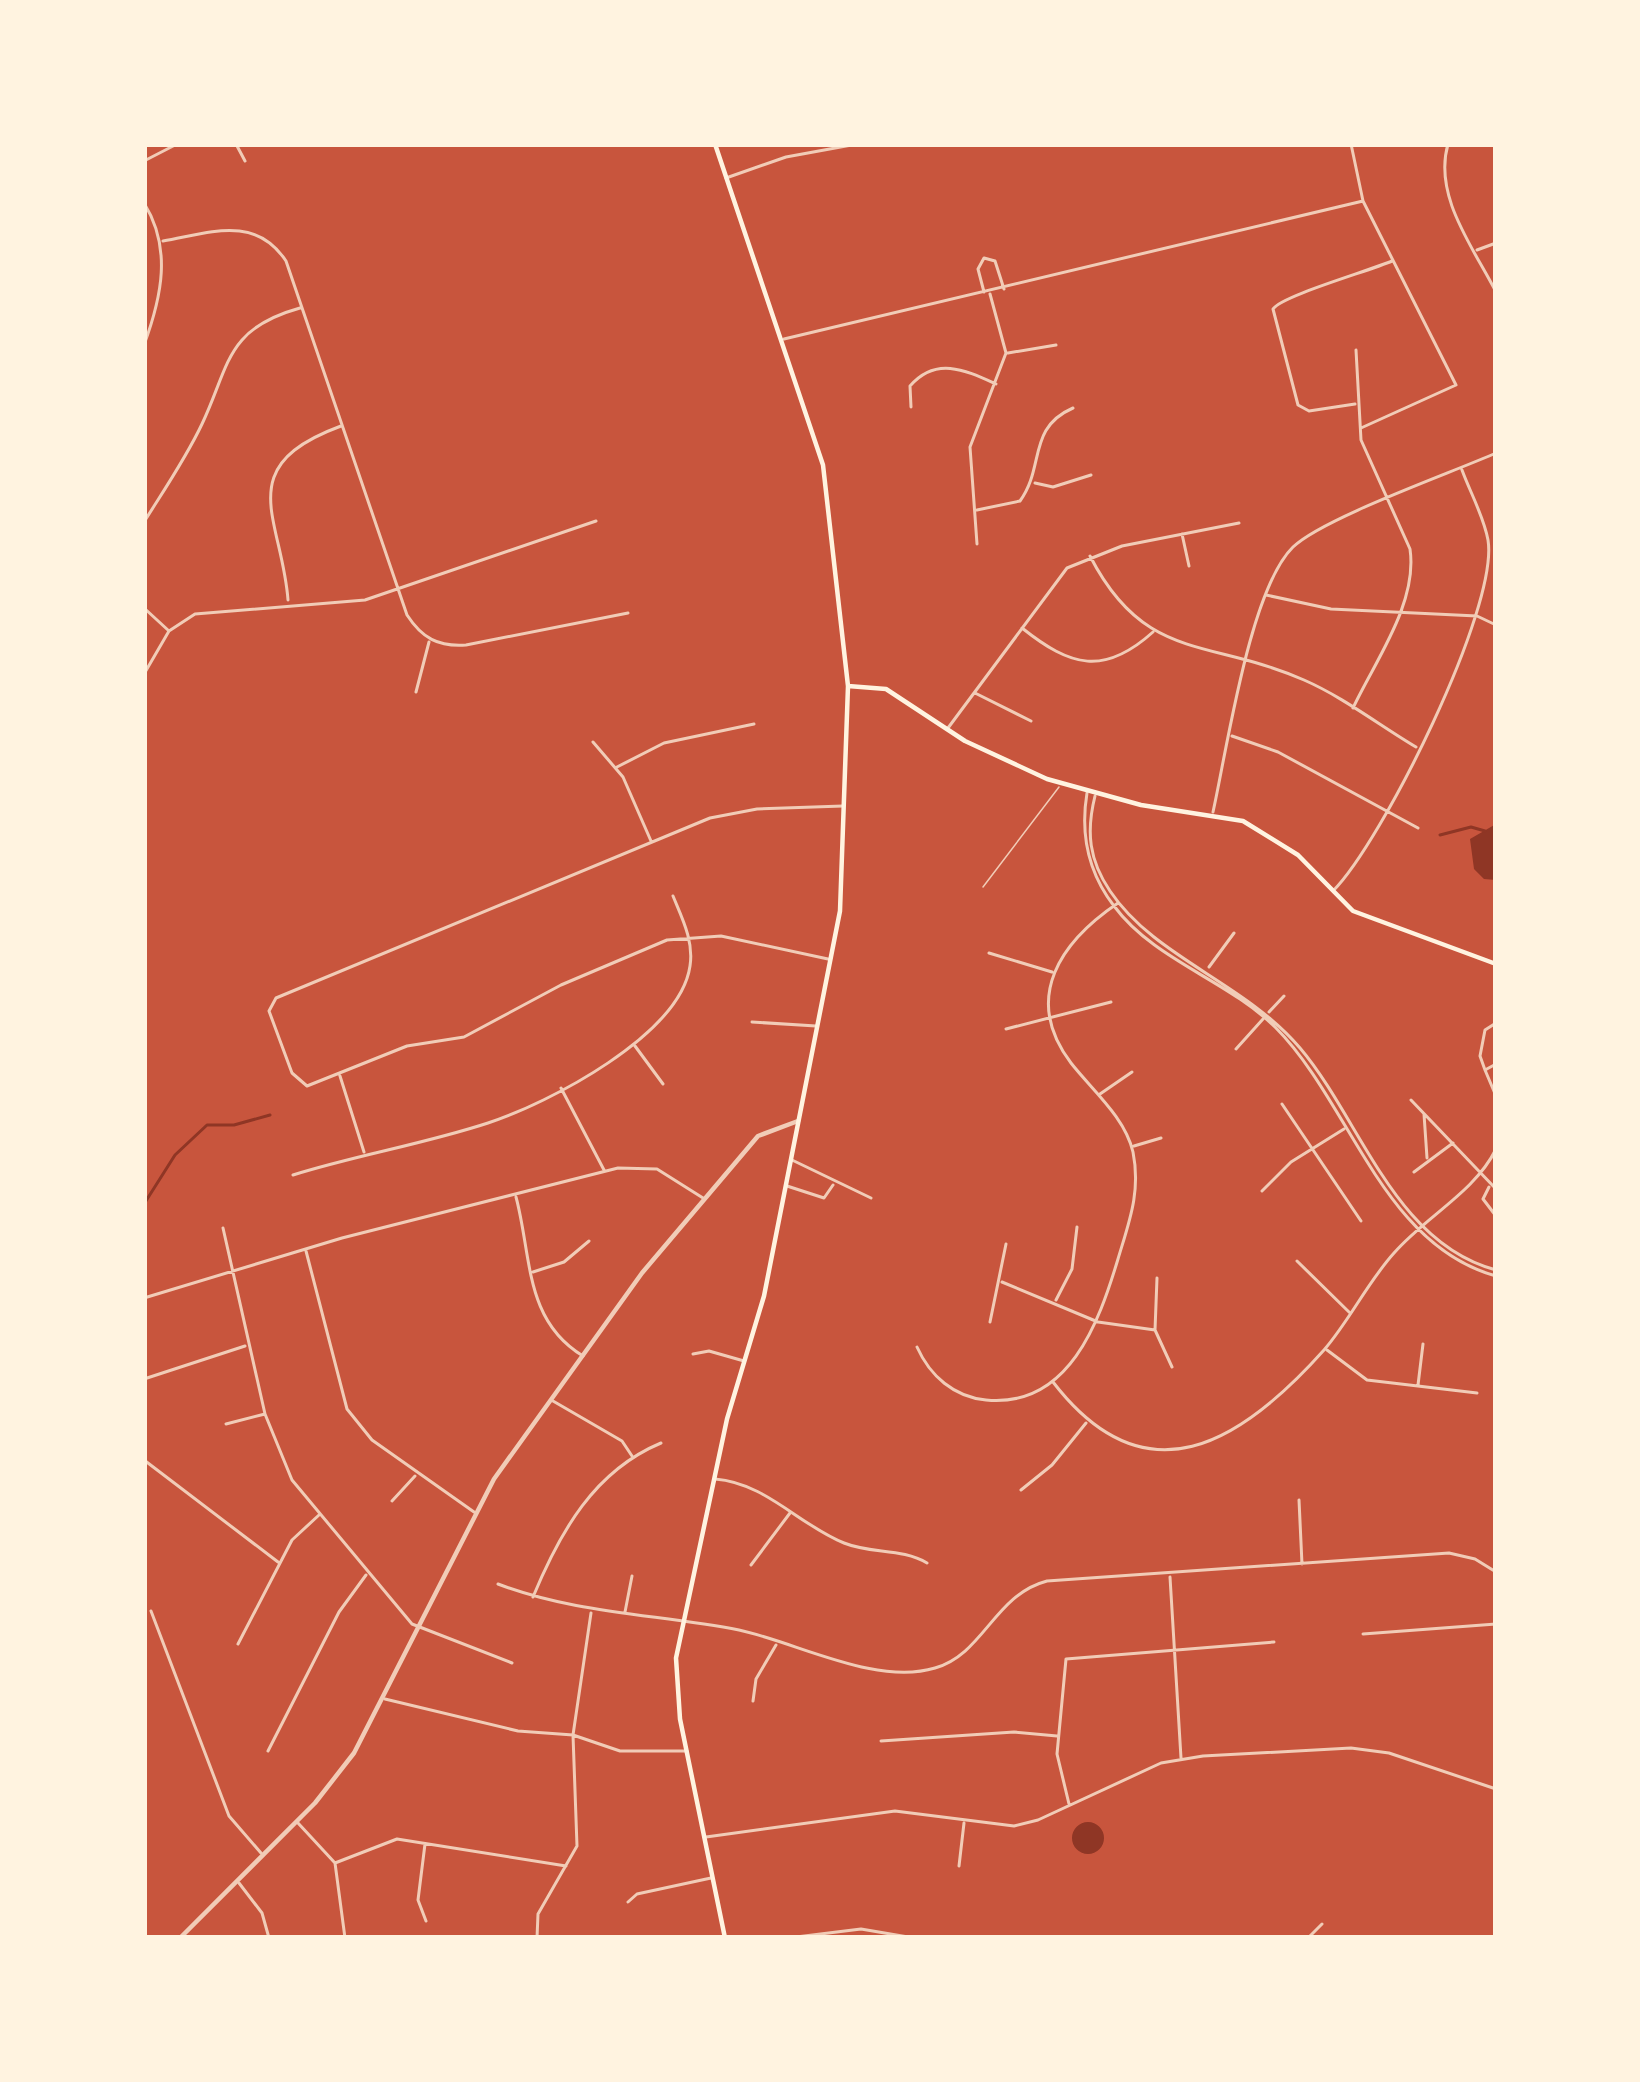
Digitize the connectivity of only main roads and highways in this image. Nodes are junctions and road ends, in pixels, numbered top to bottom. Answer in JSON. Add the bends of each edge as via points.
{"nodes":[{"id":1,"x":715,"y":144,"type":"edge"},
{"id":2,"x":848,"y":686,"type":"junction"},
{"id":3,"x":1496,"y":964,"type":"edge"},
{"id":4,"x":725,"y":1938,"type":"edge"}],
"edges":[{"from":1,"to":2,"type":"main road","via":[[825,474]]},
{"from":2,"to":3,"type":"main road","via":[[886,689],[946,729],[1061,784],[1213,812],[1273,838],[1348,908]]},
{"from":2,"to":4,"type":"main road","via":[[842,896],[675,1675]]}]}
